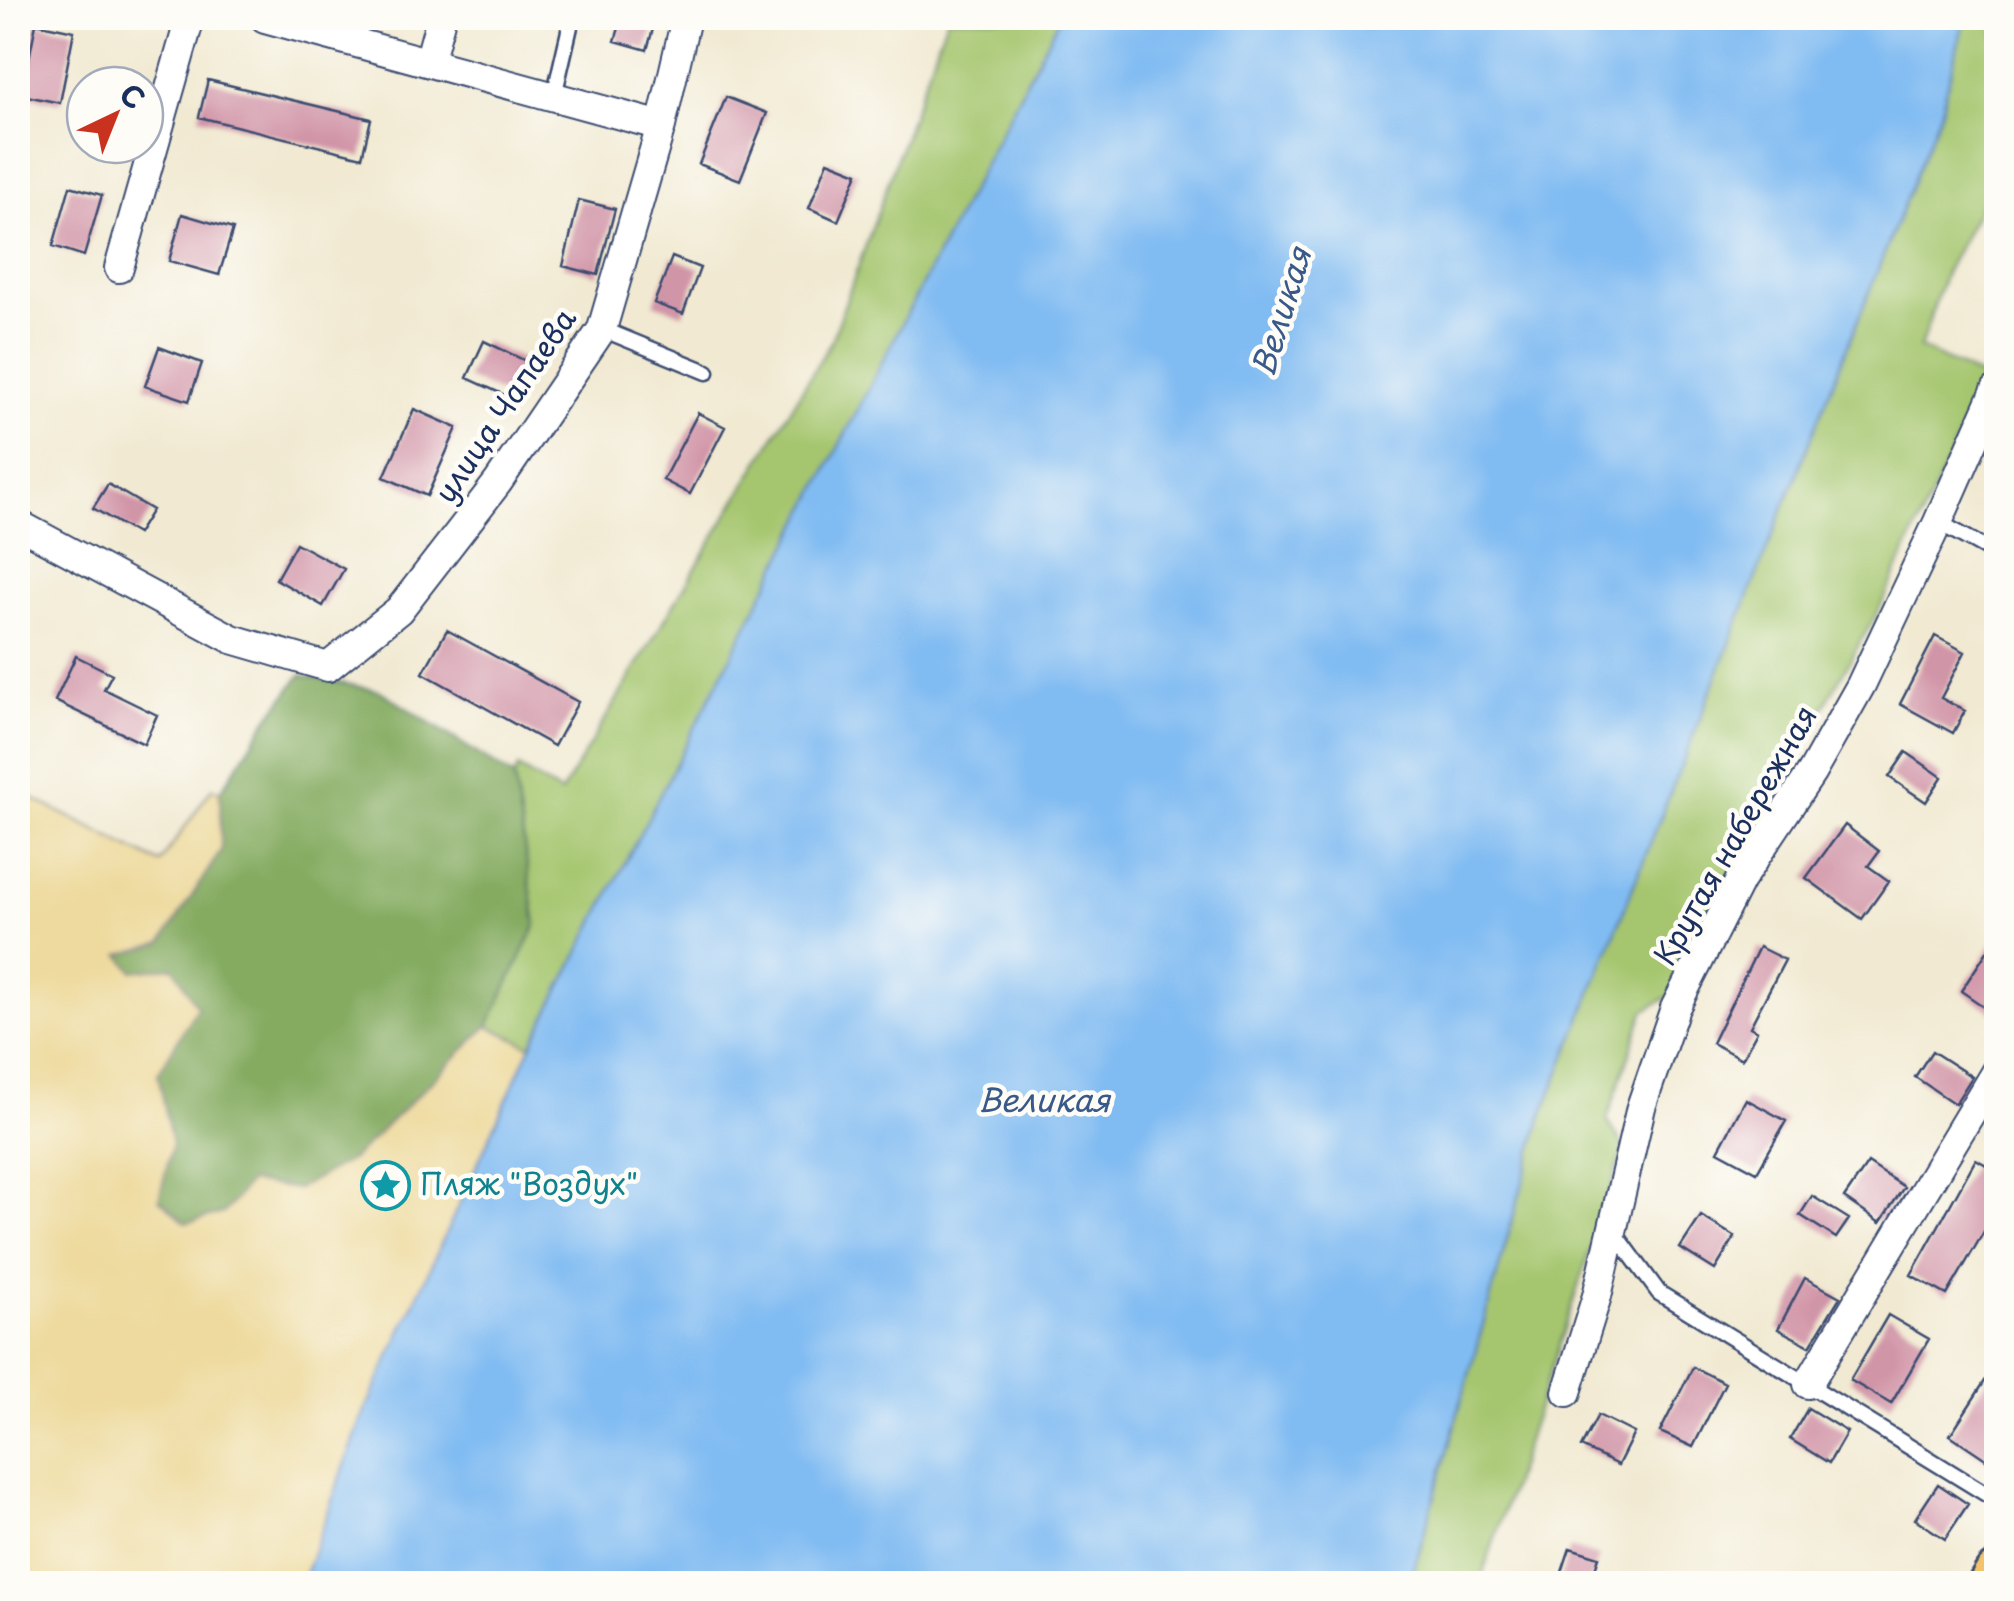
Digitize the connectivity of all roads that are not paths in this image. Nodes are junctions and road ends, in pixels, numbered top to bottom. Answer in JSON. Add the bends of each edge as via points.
{"nodes":[{"id":1,"x":190,"y":18,"type":"edge"},
{"id":2,"x":265,"y":18,"type":"edge"},
{"id":3,"x":442,"y":18,"type":"edge"},
{"id":4,"x":572,"y":18,"type":"edge"},
{"id":5,"x":686,"y":18,"type":"edge"},
{"id":6,"x":429,"y":62,"type":"junction"},
{"id":7,"x":554,"y":96,"type":"junction"},
{"id":8,"x":661,"y":126,"type":"junction"},
{"id":9,"x":119,"y":268,"type":"dead end"},
{"id":10,"x":602,"y":329,"type":"junction"},
{"id":11,"x":708,"y":372,"type":"dead end"},
{"id":12,"x":1996,"y":390,"type":"edge"},
{"id":13,"x":1938,"y":522,"type":"junction"},
{"id":14,"x":20,"y":530,"type":"edge"},
{"id":15,"x":1996,"y":554,"type":"edge"},
{"id":16,"x":1996,"y":1071,"type":"edge"},
{"id":17,"x":1612,"y":1228,"type":"junction"},
{"id":18,"x":1808,"y":1384,"type":"junction"},
{"id":19,"x":1567,"y":1392,"type":"dead end"},
{"id":20,"x":1996,"y":1500,"type":"edge"},
{"id":21,"x":1996,"y":1574,"type":"edge"},
{"id":22,"x":1990,"y":1584,"type":"edge"}],
"edges":[{"from":1,"to":9,"type":"street"},
{"from":2,"to":6,"type":"street"},
{"from":3,"to":6,"type":"street"},
{"from":4,"to":7,"type":"lane"},
{"from":5,"to":8,"type":"street","name":"улица Чапаева"},
{"from":6,"to":7,"type":"street"},
{"from":7,"to":8,"type":"street"},
{"from":8,"to":10,"type":"street","name":"улица Чапаева"},
{"from":10,"to":11,"type":"lane"},
{"from":10,"to":14,"type":"street","name":"улица Чапаева","via":[[498,482],[399,610],[328,667],[232,639]]},
{"from":12,"to":13,"type":"street","name":"Крутая набережная"},
{"from":13,"to":15,"type":"lane"},
{"from":13,"to":17,"type":"street","name":"Крутая набережная","via":[[1861,684],[1740,880],[1674,1008]]},
{"from":16,"to":18,"type":"street"},
{"from":17,"to":18,"type":"lane","via":[[1659,1292]]},
{"from":17,"to":19,"type":"street","name":"Крутая набережная"},
{"from":18,"to":20,"type":"lane"},
{"from":21,"to":22,"type":"main road"}]}
